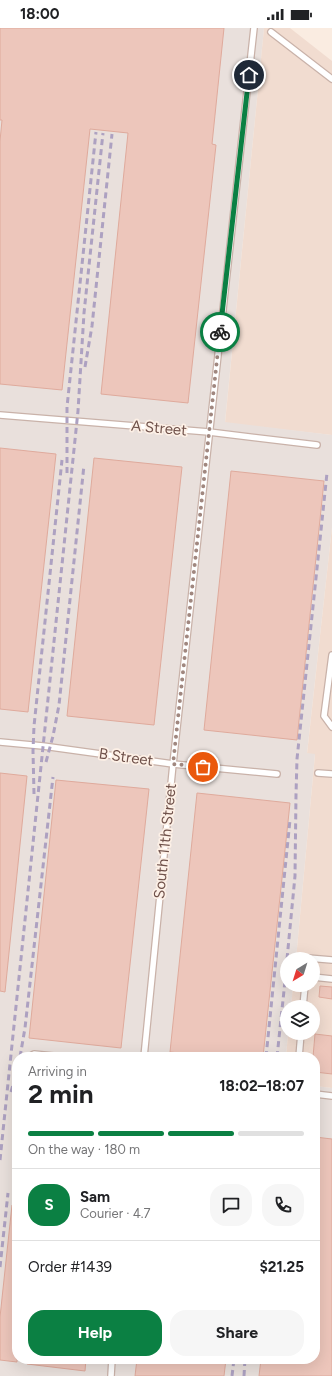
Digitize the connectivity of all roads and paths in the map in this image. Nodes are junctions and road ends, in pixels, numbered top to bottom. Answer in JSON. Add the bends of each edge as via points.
{"nodes":[{"id":1,"x":254,"y":28,"type":"edge"},
{"id":2,"x":271,"y":32,"type":"dead end"},
{"id":3,"x":332,"y":79,"type":"edge"},
{"id":4,"x":0,"y":415,"type":"edge"},
{"id":5,"x":209,"y":432,"type":"junction"},
{"id":6,"x":317,"y":445,"type":"dead end"},
{"id":7,"x":332,"y":654,"type":"edge"},
{"id":8,"x":332,"y":727,"type":"edge"},
{"id":9,"x":0,"y":742,"type":"edge"},
{"id":10,"x":173,"y":764,"type":"junction"},
{"id":11,"x":318,"y":773,"type":"dead end"},
{"id":12,"x":276,"y":774,"type":"dead end"},
{"id":13,"x":332,"y":774,"type":"edge"},
{"id":14,"x":320,"y":959,"type":"edge"},
{"id":15,"x":332,"y":960,"type":"edge"},
{"id":16,"x":320,"y":978,"type":"edge"},
{"id":17,"x":332,"y":979,"type":"edge"},
{"id":18,"x":300,"y":1040,"type":"edge"},
{"id":19,"x":144,"y":1052,"type":"edge"},
{"id":20,"x":299,"y":1052,"type":"edge"},
{"id":21,"x":320,"y":1095,"type":"edge"},
{"id":22,"x":332,"y":1096,"type":"edge"},
{"id":23,"x":112,"y":1364,"type":"edge"},
{"id":24,"x":111,"y":1376,"type":"edge"}],
"edges":[{"from":1,"to":5,"type":"lane","name":"South 11th Street"},
{"from":2,"to":3,"type":"lane"},
{"from":4,"to":5,"type":"lane","name":"A Street"},
{"from":5,"to":6,"type":"lane","name":"A Street"},
{"from":5,"to":10,"type":"lane","name":"South 11th Street"},
{"from":7,"to":8,"type":"lane","via":[[324,716]]},
{"from":9,"to":10,"type":"lane","name":"B Street"},
{"from":10,"to":12,"type":"lane","name":"B Street"},
{"from":10,"to":19,"type":"lane","name":"South 11th Street"},
{"from":11,"to":13,"type":"lane"},
{"from":14,"to":15,"type":"lane"},
{"from":16,"to":17,"type":"lane"},
{"from":18,"to":20,"type":"lane"},
{"from":21,"to":22,"type":"lane"},
{"from":23,"to":24,"type":"lane"}]}
